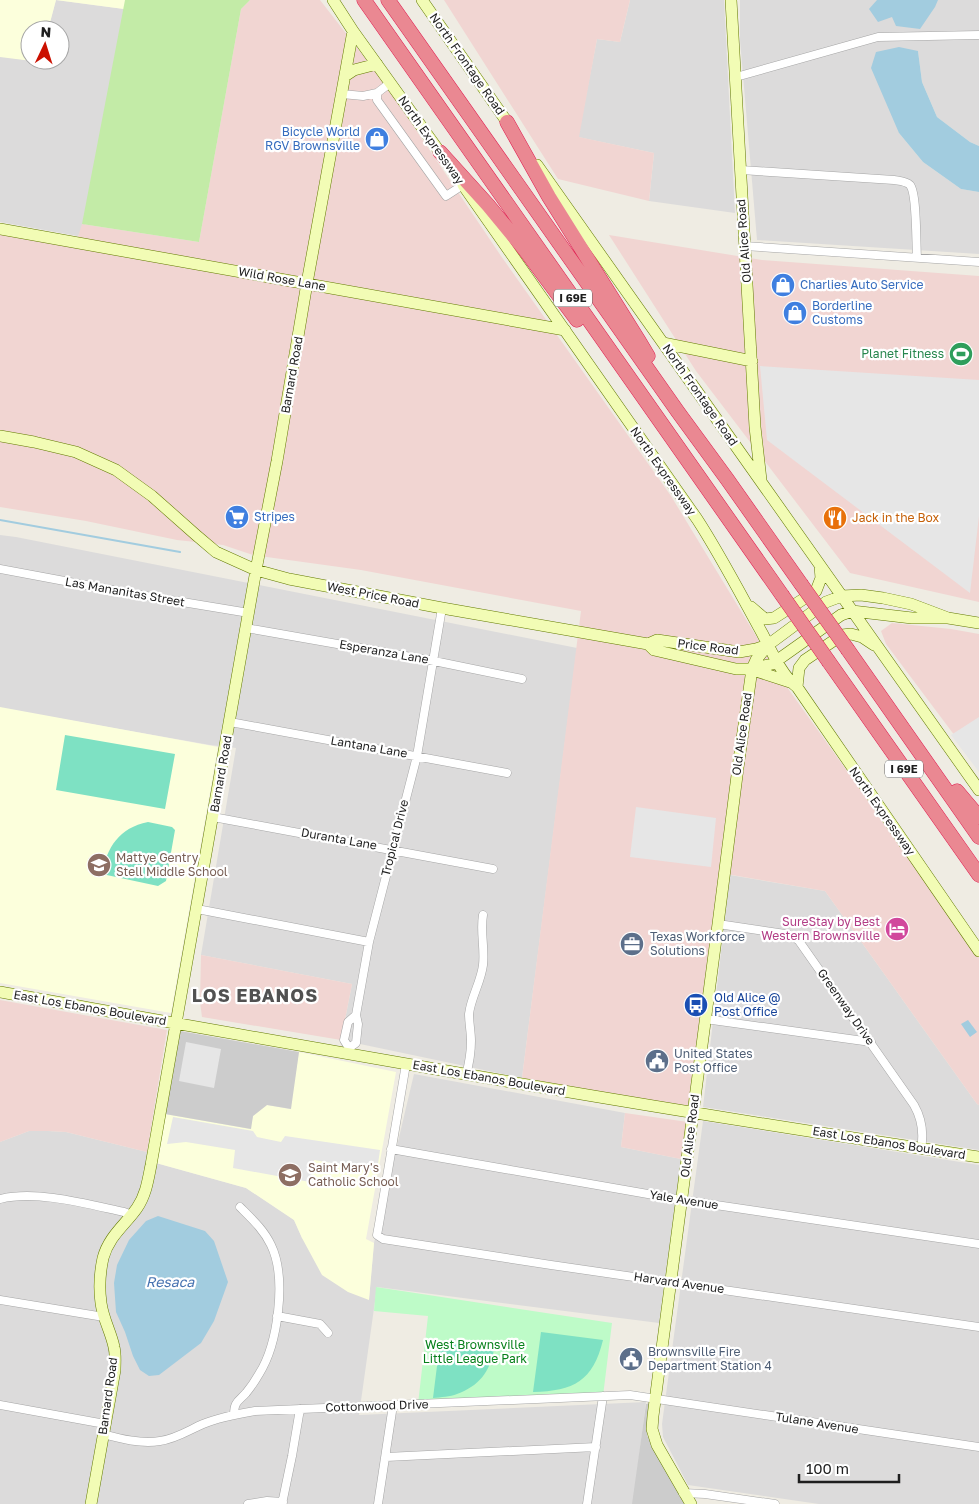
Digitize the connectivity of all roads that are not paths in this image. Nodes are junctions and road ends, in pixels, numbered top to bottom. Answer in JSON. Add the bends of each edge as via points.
{"nodes":[{"id":1,"x":333,"y":0,"type":"edge"},
{"id":2,"x":364,"y":0,"type":"edge"},
{"id":3,"x":388,"y":0,"type":"edge"},
{"id":4,"x":422,"y":0,"type":"edge"},
{"id":5,"x":731,"y":0,"type":"edge"},
{"id":6,"x":353,"y":31,"type":"junction"},
{"id":7,"x":979,"y":35,"type":"edge"},
{"id":8,"x":377,"y":64,"type":"junction"},
{"id":9,"x":345,"y":76,"type":"junction"},
{"id":10,"x":736,"y":77,"type":"junction"},
{"id":11,"x":390,"y":83,"type":"junction"},
{"id":12,"x":378,"y":93,"type":"junction"},
{"id":13,"x":342,"y":94,"type":"junction"},
{"id":14,"x":507,"y":122,"type":"junction"},
{"id":15,"x":440,"y":152,"type":"junction"},
{"id":16,"x":741,"y":170,"type":"junction"},
{"id":17,"x":463,"y":184,"type":"junction"},
{"id":18,"x":0,"y":229,"type":"edge"},
{"id":19,"x":744,"y":246,"type":"junction"},
{"id":20,"x":917,"y":257,"type":"junction"},
{"id":21,"x":979,"y":262,"type":"edge"},
{"id":22,"x":307,"y":283,"type":"junction"},
{"id":23,"x":565,"y":330,"type":"junction"},
{"id":24,"x":663,"y":343,"type":"junction"},
{"id":25,"x":752,"y":361,"type":"junction"},
{"id":26,"x":678,"y":412,"type":"junction"},
{"id":27,"x":656,"y":417,"type":"junction"},
{"id":28,"x":0,"y":436,"type":"edge"},
{"id":29,"x":762,"y":482,"type":"junction"},
{"id":30,"x":820,"y":566,"type":"junction"},
{"id":31,"x":0,"y":570,"type":"edge"},
{"id":32,"x":256,"y":570,"type":"junction"},
{"id":33,"x":829,"y":576,"type":"junction"},
{"id":34,"x":842,"y":596,"type":"junction"},
{"id":35,"x":883,"y":598,"type":"junction"},
{"id":36,"x":744,"y":601,"type":"junction"},
{"id":37,"x":442,"y":608,"type":"junction"},
{"id":38,"x":852,"y":611,"type":"junction"},
{"id":39,"x":249,"y":613,"type":"junction"},
{"id":40,"x":948,"y":618,"type":"junction"},
{"id":41,"x":979,"y":623,"type":"edge"},
{"id":42,"x":246,"y":628,"type":"junction"},
{"id":43,"x":648,"y":644,"type":"junction"},
{"id":44,"x":768,"y":645,"type":"junction"},
{"id":45,"x":880,"y":648,"type":"junction"},
{"id":46,"x":777,"y":660,"type":"junction"},
{"id":47,"x":434,"y":661,"type":"junction"},
{"id":48,"x":752,"y":669,"type":"junction"},
{"id":49,"x":522,"y":679,"type":"dead end"},
{"id":50,"x":794,"y":685,"type":"junction"},
{"id":51,"x":230,"y":722,"type":"junction"},
{"id":52,"x":901,"y":727,"type":"junction"},
{"id":53,"x":417,"y":756,"type":"junction"},
{"id":54,"x":507,"y":773,"type":"dead end"},
{"id":55,"x":979,"y":790,"type":"edge"},
{"id":56,"x":213,"y":817,"type":"junction"},
{"id":57,"x":979,"y":817,"type":"edge"},
{"id":58,"x":979,"y":837,"type":"edge"},
{"id":59,"x":393,"y":849,"type":"junction"},
{"id":60,"x":493,"y":868,"type":"dead end"},
{"id":61,"x":979,"y":875,"type":"edge"},
{"id":62,"x":197,"y":909,"type":"junction"},
{"id":63,"x":483,"y":915,"type":"dead end"},
{"id":64,"x":718,"y":924,"type":"junction"},
{"id":65,"x":369,"y":942,"type":"junction"},
{"id":66,"x":979,"y":951,"type":"edge"},
{"id":67,"x":0,"y":992,"type":"edge"},
{"id":68,"x":705,"y":1019,"type":"junction"},
{"id":69,"x":176,"y":1024,"type":"junction"},
{"id":70,"x":871,"y":1042,"type":"junction"},
{"id":71,"x":349,"y":1051,"type":"junction"},
{"id":72,"x":406,"y":1064,"type":"junction"},
{"id":73,"x":466,"y":1075,"type":"junction"},
{"id":74,"x":693,"y":1113,"type":"junction"},
{"id":75,"x":391,"y":1149,"type":"junction"},
{"id":76,"x":921,"y":1149,"type":"junction"},
{"id":77,"x":979,"y":1157,"type":"edge"},
{"id":78,"x":0,"y":1199,"type":"edge"},
{"id":79,"x":682,"y":1200,"type":"junction"},
{"id":80,"x":240,"y":1207,"type":"dead end"},
{"id":81,"x":132,"y":1215,"type":"junction"},
{"id":82,"x":979,"y":1244,"type":"edge"},
{"id":83,"x":671,"y":1282,"type":"junction"},
{"id":84,"x":0,"y":1300,"type":"edge"},
{"id":85,"x":104,"y":1316,"type":"junction"},
{"id":86,"x":277,"y":1316,"type":"junction"},
{"id":87,"x":979,"y":1327,"type":"edge"},
{"id":88,"x":328,"y":1333,"type":"dead end"},
{"id":89,"x":604,"y":1396,"type":"junction"},
{"id":90,"x":656,"y":1398,"type":"junction"},
{"id":91,"x":0,"y":1405,"type":"edge"},
{"id":92,"x":393,"y":1405,"type":"junction"},
{"id":93,"x":300,"y":1409,"type":"junction"},
{"id":94,"x":234,"y":1415,"type":"junction"},
{"id":95,"x":104,"y":1429,"type":"junction"},
{"id":96,"x":596,"y":1447,"type":"junction"},
{"id":97,"x":979,"y":1448,"type":"edge"},
{"id":98,"x":386,"y":1457,"type":"junction"},
{"id":99,"x":683,"y":1493,"type":"junction"},
{"id":100,"x":283,"y":1503,"type":"edge"},
{"id":101,"x":91,"y":1504,"type":"edge"},
{"id":102,"x":248,"y":1504,"type":"edge"},
{"id":103,"x":378,"y":1504,"type":"edge"},
{"id":104,"x":587,"y":1504,"type":"edge"},
{"id":105,"x":691,"y":1504,"type":"edge"},
{"id":106,"x":775,"y":1504,"type":"edge"}],
"edges":[{"from":1,"to":6,"type":"street","name":"North Expressway"},
{"from":2,"to":27,"type":"highway","name":"North Expressway","number":"I 69E"},
{"from":3,"to":26,"type":"highway","number":"I 69E"},
{"from":4,"to":14,"type":"street","name":"North Frontage Road"},
{"from":5,"to":10,"type":"street","name":"Old Alice Road"},
{"from":6,"to":8,"type":"street","name":"North Expressway"},
{"from":6,"to":9,"type":"street","name":"Barnard Road"},
{"from":7,"to":10,"type":"street","via":[[878,37]]},
{"from":8,"to":9,"type":"street"},
{"from":8,"to":11,"type":"street","name":"North Expressway"},
{"from":9,"to":13,"type":"street","name":"Barnard Road"},
{"from":10,"to":16,"type":"street","name":"Old Alice Road"},
{"from":11,"to":12,"type":"street"},
{"from":11,"to":15,"type":"street","name":"North Expressway"},
{"from":12,"to":13,"type":"street","via":[[363,96]]},
{"from":12,"to":17,"type":"street","via":[[378,100],[446,196]]},
{"from":13,"to":22,"type":"street","name":"Barnard Road"},
{"from":14,"to":24,"type":"street","name":"North Frontage Road"},
{"from":14,"to":26,"type":"highway"},
{"from":15,"to":17,"type":"street","name":"North Expressway"},
{"from":15,"to":27,"type":"highway","via":[[525,250],[621,378]]},
{"from":16,"to":19,"type":"street","name":"Old Alice Road"},
{"from":16,"to":20,"type":"street","via":[[907,183],[914,197]]},
{"from":17,"to":23,"type":"street","name":"North Expressway"},
{"from":18,"to":22,"type":"street","name":"Wild Rose Lane"},
{"from":19,"to":20,"type":"street"},
{"from":19,"to":25,"type":"street","name":"Old Alice Road"},
{"from":20,"to":21,"type":"street"},
{"from":22,"to":23,"type":"street","name":"Wild Rose Lane"},
{"from":22,"to":32,"type":"street","name":"Barnard Road"},
{"from":23,"to":36,"type":"street","name":"North Expressway","via":[[712,542]]},
{"from":24,"to":25,"type":"street"},
{"from":24,"to":29,"type":"street","name":"North Frontage Road"},
{"from":25,"to":29,"type":"street","name":"Old Alice Road"},
{"from":26,"to":52,"type":"highway","number":"I 69E","bridge":true},
{"from":27,"to":61,"type":"highway","name":"North Expressway","number":"I 69E","bridge":true},
{"from":28,"to":32,"type":"street","name":"West Price Road","via":[[76,452],[116,470],[152,496],[216,552]]},
{"from":29,"to":30,"type":"street","name":"North Frontage Road"},
{"from":30,"to":33,"type":"street","name":"North Frontage Road"},
{"from":30,"to":36,"type":"street","via":[[816,590],[774,618],[765,619]]},
{"from":31,"to":39,"type":"street","name":"Las Mananitas Street"},
{"from":32,"to":37,"type":"street","name":"West Price Road"},
{"from":32,"to":39,"type":"street","name":"Barnard Road"},
{"from":33,"to":34,"type":"street","name":"North Frontage Road"},
{"from":33,"to":35,"type":"street","via":[[845,587]]},
{"from":34,"to":35,"type":"street"},
{"from":34,"to":38,"type":"street","name":"North Frontage Road"},
{"from":34,"to":44,"type":"street","via":[[826,602]]},
{"from":35,"to":40,"type":"street"},
{"from":36,"to":44,"type":"street","name":"North Expressway"},
{"from":37,"to":43,"type":"street","name":"West Price Road"},
{"from":37,"to":47,"type":"street","name":"Tropical Drive"},
{"from":38,"to":40,"type":"street","via":[[912,618]]},
{"from":38,"to":45,"type":"street","name":"North Frontage Road"},
{"from":38,"to":46,"type":"street","name":"West Price Road","via":[[841,615]]},
{"from":39,"to":42,"type":"street","name":"Barnard Road"},
{"from":40,"to":41,"type":"street"},
{"from":42,"to":47,"type":"street","name":"Esperanza Lane"},
{"from":42,"to":51,"type":"street","name":"Barnard Road"},
{"from":43,"to":44,"type":"street","name":"Price Road","via":[[657,640],[739,652]]},
{"from":43,"to":48,"type":"street","name":"West Price Road","via":[[654,650],[736,669]]},
{"from":44,"to":46,"type":"street","name":"North Expressway"},
{"from":44,"to":48,"type":"street"},
{"from":45,"to":50,"type":"street","via":[[862,636],[842,635],[805,660]]},
{"from":45,"to":55,"type":"street","name":"North Frontage Road"},
{"from":46,"to":48,"type":"street","name":"West Price Road"},
{"from":46,"to":50,"type":"street","name":"North Expressway"},
{"from":47,"to":49,"type":"street","name":"Esperanza Lane"},
{"from":47,"to":53,"type":"street","name":"Tropical Drive"},
{"from":48,"to":50,"type":"street"},
{"from":48,"to":64,"type":"street","name":"Old Alice Road"},
{"from":50,"to":66,"type":"street","name":"North Expressway"},
{"from":51,"to":53,"type":"street","name":"Lantana Lane"},
{"from":51,"to":56,"type":"street","name":"Barnard Road"},
{"from":52,"to":57,"type":"highway"},
{"from":52,"to":58,"type":"highway","number":"I 69E"},
{"from":53,"to":54,"type":"street","name":"Lantana Lane"},
{"from":53,"to":59,"type":"street","name":"Tropical Drive"},
{"from":56,"to":59,"type":"street","name":"Duranta Lane"},
{"from":56,"to":62,"type":"street","name":"Barnard Road"},
{"from":59,"to":60,"type":"street","name":"Duranta Lane"},
{"from":59,"to":65,"type":"street","name":"Tropical Drive"},
{"from":62,"to":65,"type":"street"},
{"from":62,"to":69,"type":"street","name":"Barnard Road"},
{"from":63,"to":73,"type":"street","via":[[483,964],[469,1012],[471,1042]]},
{"from":64,"to":68,"type":"street","name":"Old Alice Road"},
{"from":64,"to":70,"type":"street","name":"Greenway Drive","via":[[793,936]]},
{"from":65,"to":71,"type":"street","name":"Tropical Drive","via":[[356,1015],[348,1022],[344,1040]]},
{"from":67,"to":69,"type":"street","name":"East Los Ebanos Boulevard"},
{"from":68,"to":70,"type":"street"},
{"from":68,"to":74,"type":"street","name":"Old Alice Road"},
{"from":69,"to":71,"type":"street","name":"East Los Ebanos Boulevard"},
{"from":69,"to":81,"type":"street","name":"Barnard Road","via":[[147,1186]]},
{"from":70,"to":76,"type":"street","name":"Greenway Drive","via":[[918,1112],[922,1127]]},
{"from":71,"to":72,"type":"street","name":"East Los Ebanos Boulevard"},
{"from":72,"to":73,"type":"street","name":"East Los Ebanos Boulevard"},
{"from":72,"to":75,"type":"street"},
{"from":73,"to":74,"type":"street","name":"East Los Ebanos Boulevard"},
{"from":74,"to":76,"type":"street","name":"East Los Ebanos Boulevard"},
{"from":74,"to":79,"type":"street","name":"Old Alice Road"},
{"from":75,"to":79,"type":"street","name":"Yale Avenue"},
{"from":75,"to":83,"type":"street","name":"Harvard Avenue","via":[[379,1238]]},
{"from":76,"to":77,"type":"street","name":"East Los Ebanos Boulevard"},
{"from":78,"to":81,"type":"street","via":[[51,1198]]},
{"from":79,"to":82,"type":"street","name":"Yale Avenue"},
{"from":79,"to":83,"type":"street","name":"Old Alice Road"},
{"from":80,"to":86,"type":"street","via":[[262,1231],[276,1256],[279,1276]]},
{"from":81,"to":85,"type":"street","name":"Barnard Road","via":[[111,1238],[103,1258],[100,1292]]},
{"from":83,"to":87,"type":"street","name":"Harvard Avenue"},
{"from":83,"to":90,"type":"street","name":"Old Alice Road"},
{"from":84,"to":85,"type":"street"},
{"from":85,"to":95,"type":"street","name":"Barnard Road","via":[[111,1336],[115,1370]]},
{"from":86,"to":88,"type":"street","via":[[320,1324]]},
{"from":86,"to":94,"type":"street","via":[[266,1361],[250,1388],[238,1399]]},
{"from":89,"to":90,"type":"street","name":"Cottonwood Drive"},
{"from":89,"to":92,"type":"street","name":"Cottonwood Drive"},
{"from":89,"to":96,"type":"street"},
{"from":90,"to":97,"type":"street","name":"Tulane Avenue"},
{"from":90,"to":99,"type":"street","name":"Old Alice Road","via":[[653,1436]]},
{"from":91,"to":95,"type":"street","name":"Cottonwood Drive"},
{"from":92,"to":93,"type":"street","name":"Cottonwood Drive"},
{"from":92,"to":98,"type":"street"},
{"from":93,"to":94,"type":"street","name":"Cottonwood Drive"},
{"from":93,"to":100,"type":"street"},
{"from":94,"to":95,"type":"street","name":"Cottonwood Drive","via":[[152,1442],[126,1440]]},
{"from":95,"to":101,"type":"street","name":"Barnard Road"},
{"from":96,"to":98,"type":"street"},
{"from":96,"to":104,"type":"street"},
{"from":98,"to":103,"type":"street"},
{"from":99,"to":105,"type":"street","name":"Old Alice Road"},
{"from":99,"to":106,"type":"street"},
{"from":100,"to":102,"type":"street"}]}
